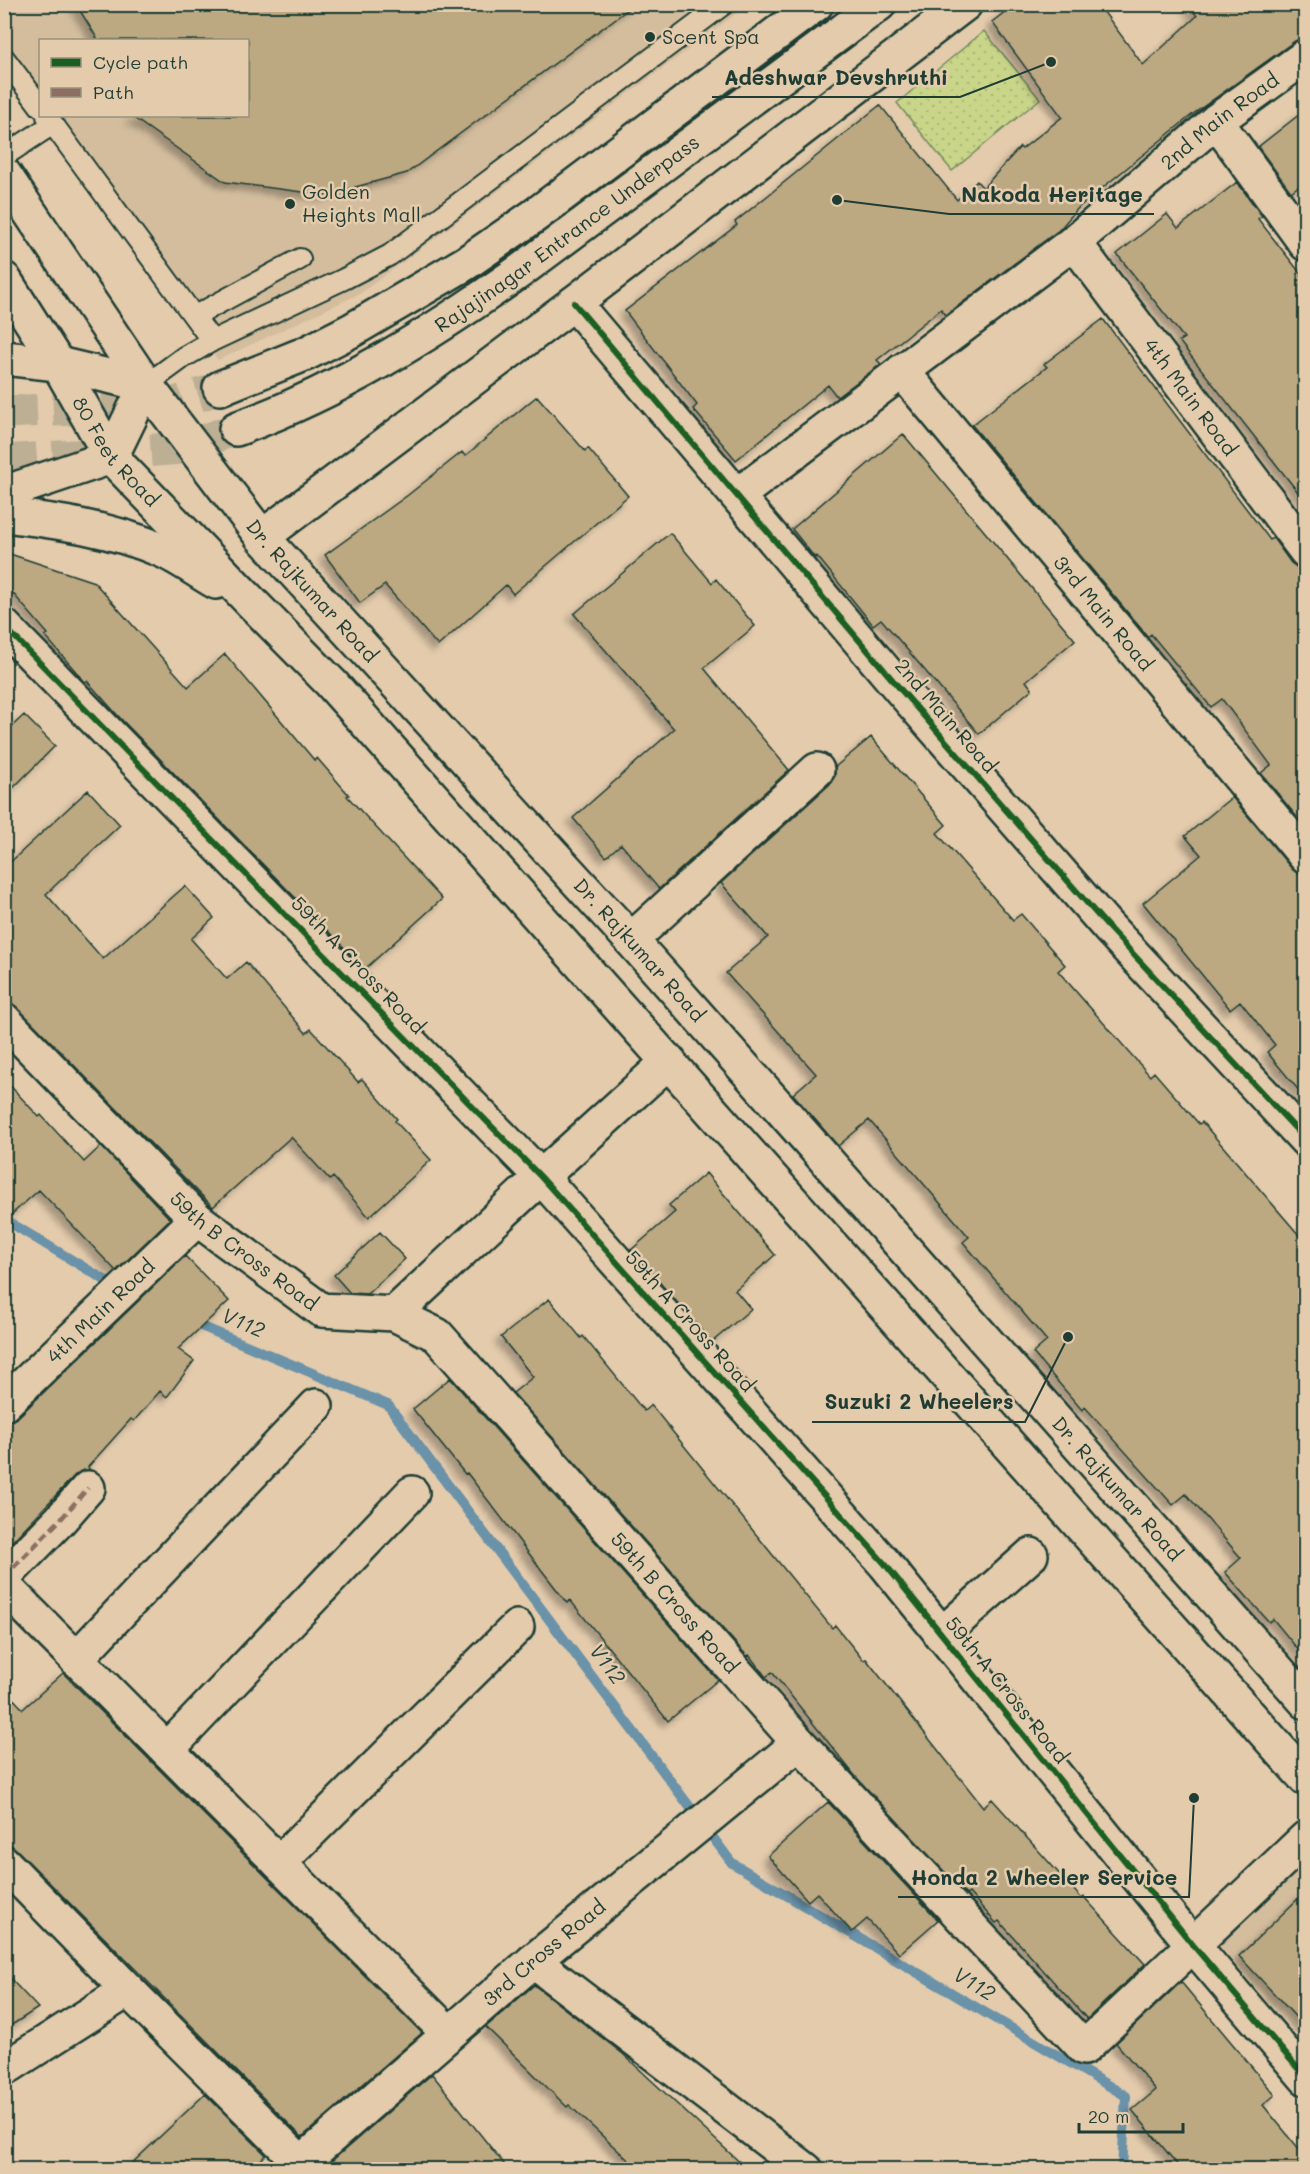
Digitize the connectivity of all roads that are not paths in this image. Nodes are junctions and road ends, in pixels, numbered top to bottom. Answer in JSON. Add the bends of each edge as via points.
{"nodes":[{"id":1,"x":723,"y":4,"type":"edge"},
{"id":2,"x":816,"y":4,"type":"edge"},
{"id":3,"x":879,"y":4,"type":"edge"},
{"id":4,"x":964,"y":4,"type":"edge"},
{"id":5,"x":1305,"y":56,"type":"edge"},
{"id":6,"x":4,"y":58,"type":"edge"},
{"id":7,"x":39,"y":105,"type":"edge"},
{"id":8,"x":50,"y":120,"type":"edge"},
{"id":9,"x":1216,"y":122,"type":"junction"},
{"id":10,"x":4,"y":156,"type":"edge"},
{"id":11,"x":4,"y":174,"type":"edge"},
{"id":12,"x":1074,"y":242,"type":"junction"},
{"id":13,"x":1305,"y":244,"type":"edge"},
{"id":14,"x":300,"y":259,"type":"dead end"},
{"id":15,"x":4,"y":279,"type":"edge"},
{"id":16,"x":574,"y":303,"type":"junction"},
{"id":17,"x":195,"y":316,"type":"junction"},
{"id":18,"x":212,"y":341,"type":"junction"},
{"id":19,"x":4,"y":358,"type":"edge"},
{"id":20,"x":58,"y":364,"type":"junction"},
{"id":21,"x":902,"y":371,"type":"junction"},
{"id":22,"x":146,"y":385,"type":"junction"},
{"id":23,"x":220,"y":388,"type":"tunnel mouth"},
{"id":24,"x":236,"y":429,"type":"tunnel mouth"},
{"id":25,"x":111,"y":457,"type":"junction"},
{"id":26,"x":4,"y":493,"type":"edge"},
{"id":27,"x":738,"y":495,"type":"junction"},
{"id":28,"x":4,"y":515,"type":"edge"},
{"id":29,"x":262,"y":537,"type":"junction"},
{"id":30,"x":1305,"y":551,"type":"edge"},
{"id":31,"x":252,"y":603,"type":"junction"},
{"id":32,"x":4,"y":626,"type":"edge"},
{"id":33,"x":817,"y":770,"type":"dead end"},
{"id":34,"x":1305,"y":856,"type":"edge"},
{"id":35,"x":631,"y":940,"type":"junction"},
{"id":36,"x":4,"y":1020,"type":"edge"},
{"id":37,"x":669,"y":1061,"type":"junction"},
{"id":38,"x":1305,"y":1140,"type":"edge"},
{"id":39,"x":541,"y":1177,"type":"junction"},
{"id":40,"x":197,"y":1219,"type":"junction"},
{"id":41,"x":394,"y":1314,"type":"junction"},
{"id":42,"x":4,"y":1404,"type":"edge"},
{"id":43,"x":316,"y":1407,"type":"dead end"},
{"id":44,"x":88,"y":1488,"type":"dead end"},
{"id":45,"x":412,"y":1493,"type":"dead end"},
{"id":46,"x":1031,"y":1555,"type":"dead end"},
{"id":47,"x":4,"y":1577,"type":"edge"},
{"id":48,"x":4,"y":1586,"type":"edge"},
{"id":49,"x":517,"y":1627,"type":"dead end"},
{"id":50,"x":941,"y":1635,"type":"junction"},
{"id":51,"x":76,"y":1659,"type":"junction"},
{"id":52,"x":1305,"y":1702,"type":"edge"},
{"id":53,"x":799,"y":1743,"type":"junction"},
{"id":54,"x":167,"y":1750,"type":"junction"},
{"id":55,"x":1305,"y":1779,"type":"edge"},
{"id":56,"x":1305,"y":1838,"type":"edge"},
{"id":57,"x":4,"y":1863,"type":"edge"},
{"id":58,"x":279,"y":1863,"type":"junction"},
{"id":59,"x":1193,"y":1945,"type":"junction"},
{"id":60,"x":533,"y":1961,"type":"junction"},
{"id":61,"x":128,"y":1990,"type":"junction"},
{"id":62,"x":448,"y":2033,"type":"junction"},
{"id":63,"x":4,"y":2069,"type":"edge"},
{"id":64,"x":1305,"y":2078,"type":"edge"},
{"id":65,"x":301,"y":2167,"type":"edge"},
{"id":66,"x":806,"y":2169,"type":"edge"}],
"edges":[{"from":1,"to":18,"type":"lane","via":[[390,255]]},
{"from":2,"to":23,"type":"street","name":"Rajajinagar Entrance Underpass","via":[[466,263],[307,353]]},
{"from":3,"to":24,"type":"street","name":"Rajajinagar Entrance Underpass","via":[[466,309],[340,383]]},
{"from":4,"to":16,"type":"street"},
{"from":5,"to":9,"type":"street","name":"2nd Main Road"},
{"from":6,"to":7,"type":"lane"},
{"from":8,"to":10,"type":"lane"},
{"from":8,"to":17,"type":"lane"},
{"from":9,"to":12,"type":"street","name":"2nd Main Road"},
{"from":9,"to":13,"type":"street"},
{"from":11,"to":22,"type":"street","name":"Dr. Rajkumar Road"},
{"from":12,"to":21,"type":"street","name":"2nd Main Road"},
{"from":12,"to":30,"type":"street","name":"4th Main Road"},
{"from":14,"to":17,"type":"lane"},
{"from":15,"to":20,"type":"street","name":"80 Feet Road"},
{"from":16,"to":27,"type":"street","name":"2nd Main Road"},
{"from":16,"to":29,"type":"street"},
{"from":17,"to":18,"type":"lane"},
{"from":18,"to":22,"type":"lane"},
{"from":19,"to":20,"type":"street"},
{"from":20,"to":22,"type":"street"},
{"from":20,"to":25,"type":"street","name":"80 Feet Road"},
{"from":21,"to":27,"type":"street","name":"2nd Main Road"},
{"from":21,"to":34,"type":"street","name":"3rd Main Road"},
{"from":22,"to":25,"type":"street"},
{"from":22,"to":29,"type":"street","name":"Dr. Rajkumar Road"},
{"from":25,"to":26,"type":"street"},
{"from":25,"to":31,"type":"street","name":"80 Feet Road"},
{"from":27,"to":38,"type":"street","name":"2nd Main Road","via":[[1100,918]]},
{"from":28,"to":31,"type":"street","via":[[55,520],[118,535],[163,551]]},
{"from":29,"to":35,"type":"street","name":"Dr. Rajkumar Road"},
{"from":31,"to":37,"type":"street","via":[[331,683]]},
{"from":32,"to":39,"type":"street","name":"59th A Cross Road"},
{"from":33,"to":35,"type":"street"},
{"from":35,"to":52,"type":"street","name":"Dr. Rajkumar Road"},
{"from":36,"to":40,"type":"street","name":"59th B Cross Road"},
{"from":37,"to":39,"type":"street"},
{"from":37,"to":55,"type":"street"},
{"from":39,"to":41,"type":"street"},
{"from":39,"to":50,"type":"street","name":"59th A Cross Road","via":[[885,1564]]},
{"from":40,"to":41,"type":"street","name":"59th B Cross Road","via":[[321,1310]]},
{"from":40,"to":42,"type":"street","name":"4th Main Road"},
{"from":41,"to":53,"type":"street","name":"59th B Cross Road","via":[[437,1335]]},
{"from":43,"to":51,"type":"street"},
{"from":44,"to":47,"type":"street"},
{"from":45,"to":54,"type":"street"},
{"from":46,"to":50,"type":"street"},
{"from":48,"to":51,"type":"street"},
{"from":49,"to":58,"type":"street"},
{"from":50,"to":59,"type":"street","name":"59th A Cross Road"},
{"from":51,"to":54,"type":"street"},
{"from":53,"to":59,"type":"street","name":"59th B Cross Road","via":[[1084,2048]]},
{"from":53,"to":60,"type":"street","name":"3rd Cross Road"},
{"from":54,"to":58,"type":"street"},
{"from":56,"to":59,"type":"street","name":"59th B Cross Road"},
{"from":57,"to":61,"type":"street"},
{"from":58,"to":62,"type":"street"},
{"from":59,"to":64,"type":"street","name":"59th A Cross Road"},
{"from":60,"to":62,"type":"street","name":"3rd Cross Road"},
{"from":60,"to":66,"type":"street"},
{"from":61,"to":63,"type":"street"},
{"from":61,"to":65,"type":"street"},
{"from":62,"to":65,"type":"street","name":"3rd Cross Road"}]}
